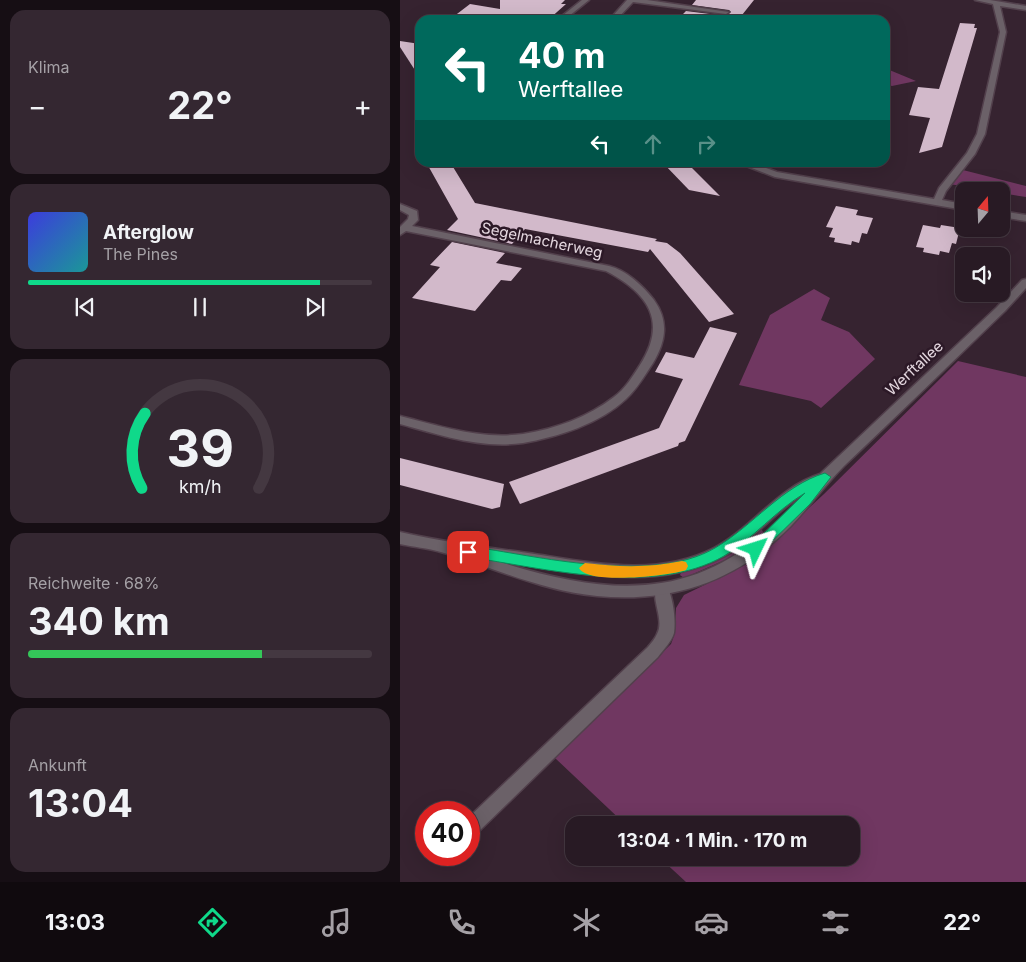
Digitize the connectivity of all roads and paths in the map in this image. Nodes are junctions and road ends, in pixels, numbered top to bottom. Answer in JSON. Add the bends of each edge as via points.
{"nodes":[{"id":1,"x":586,"y":0,"type":"edge"},
{"id":2,"x":632,"y":0,"type":"edge"},
{"id":3,"x":978,"y":0,"type":"edge"},
{"id":4,"x":996,"y":4,"type":"junction"},
{"id":5,"x":1026,"y":8,"type":"edge"},
{"id":6,"x":726,"y":12,"type":"dead end"},
{"id":7,"x":566,"y":15,"type":"edge"},
{"id":8,"x":617,"y":15,"type":"edge"},
{"id":9,"x":755,"y":167,"type":"edge"},
{"id":10,"x":937,"y":202,"type":"junction"},
{"id":11,"x":955,"y":205,"type":"edge"},
{"id":12,"x":400,"y":208,"type":"edge"},
{"id":13,"x":1010,"y":215,"type":"edge"},
{"id":14,"x":1026,"y":218,"type":"edge"},
{"id":15,"x":402,"y":230,"type":"edge"},
{"id":16,"x":1026,"y":282,"type":"edge"},
{"id":17,"x":400,"y":420,"type":"edge"},
{"id":18,"x":825,"y":477,"type":"junction"},
{"id":19,"x":400,"y":538,"type":"edge"},
{"id":20,"x":448,"y":549,"type":"junction"},
{"id":21,"x":662,"y":590,"type":"junction"},
{"id":22,"x":480,"y":818,"type":"edge"}],
"edges":[{"from":1,"to":7,"type":"street"},
{"from":2,"to":6,"type":"street"},
{"from":2,"to":8,"type":"street"},
{"from":3,"to":4,"type":"street"},
{"from":4,"to":5,"type":"street"},
{"from":4,"to":10,"type":"street","via":[[1003,32],[981,134],[972,154],[942,190]]},
{"from":9,"to":10,"type":"street","via":[[775,174]]},
{"from":10,"to":11,"type":"street"},
{"from":12,"to":15,"type":"street","via":[[412,211],[414,215]]},
{"from":13,"to":14,"type":"street"},
{"from":15,"to":17,"type":"street","name":"Segelmacherweg","via":[[587,263],[623,275],[643,292],[658,319],[659,336],[656,348],[638,378],[620,398],[605,408],[542,434],[508,440],[481,438]]},
{"from":16,"to":18,"type":"street","name":"Werftallee","via":[[1002,309]]},
{"from":18,"to":20,"type":"street","name":"Werftallee","via":[[794,494],[720,552],[657,572],[614,572]]},
{"from":18,"to":21,"type":"street","name":"Werftallee","via":[[771,536],[740,561],[705,577]]},
{"from":19,"to":20,"type":"street"},
{"from":20,"to":21,"type":"street","name":"Werftallee","via":[[501,570],[559,585],[614,592]]},
{"from":21,"to":22,"type":"street","via":[[666,634],[653,652]]}]}
